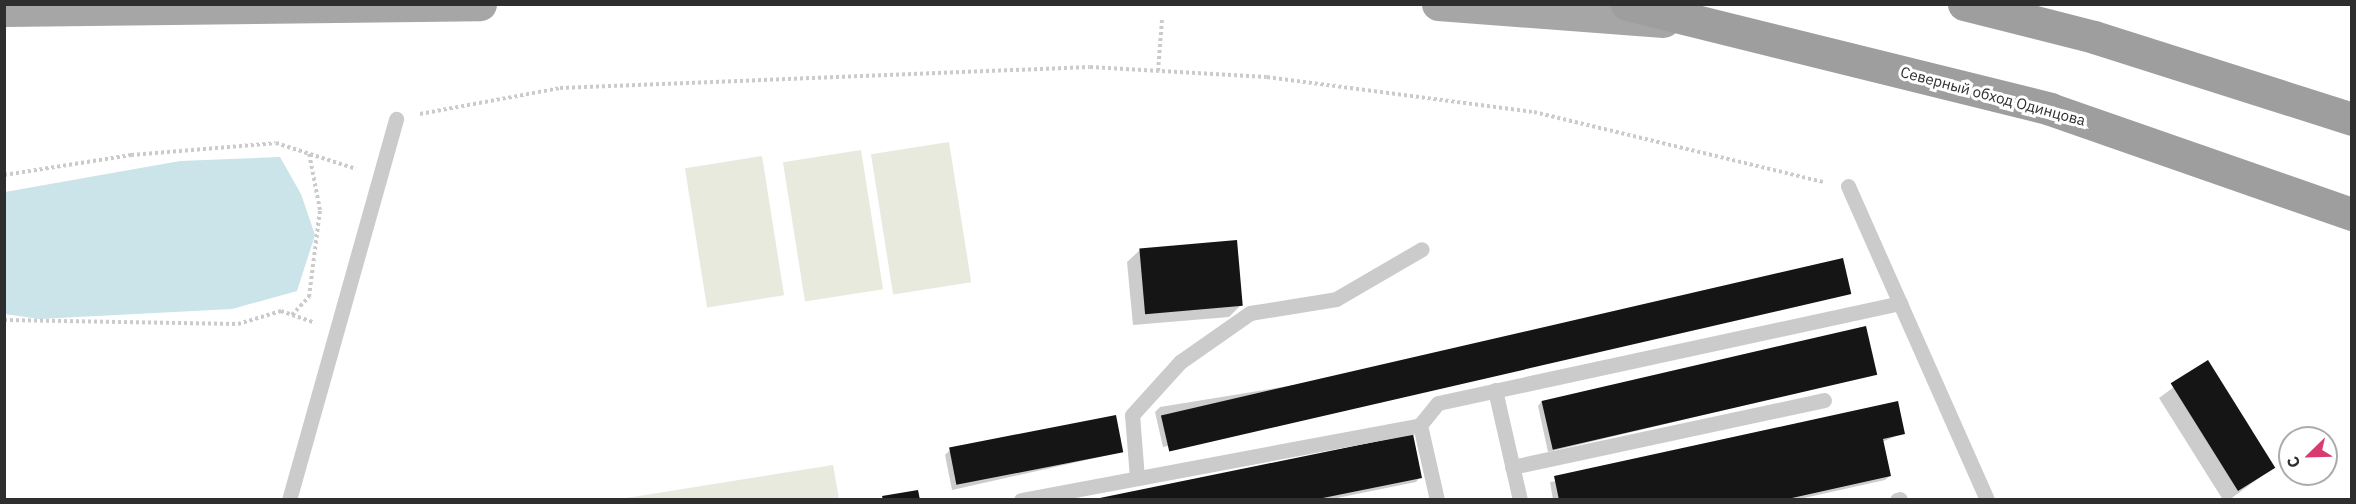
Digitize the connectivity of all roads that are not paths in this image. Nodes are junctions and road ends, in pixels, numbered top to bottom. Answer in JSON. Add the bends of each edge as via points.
{"nodes":[{"id":1,"x":480,"y":4,"type":"edge"},
{"id":2,"x":1438,"y":4,"type":"edge"},
{"id":3,"x":1627,"y":4,"type":"edge"},
{"id":4,"x":1964,"y":4,"type":"edge"},
{"id":5,"x":4,"y":10,"type":"edge"},
{"id":6,"x":1725,"y":26,"type":"junction"},
{"id":7,"x":2352,"y":118,"type":"edge"},
{"id":8,"x":396,"y":119,"type":"road end"},
{"id":9,"x":1848,"y":186,"type":"road end"},
{"id":10,"x":2352,"y":214,"type":"edge"},
{"id":11,"x":1422,"y":249,"type":"dead end"},
{"id":12,"x":1900,"y":303,"type":"junction"},
{"id":13,"x":1495,"y":390,"type":"junction"},
{"id":14,"x":1824,"y":400,"type":"dead end"},
{"id":15,"x":1420,"y":425,"type":"junction"},
{"id":16,"x":1512,"y":467,"type":"junction"},
{"id":17,"x":1137,"y":478,"type":"junction"},
{"id":18,"x":289,"y":500,"type":"edge"},
{"id":19,"x":1021,"y":500,"type":"edge"},
{"id":20,"x":1437,"y":500,"type":"edge"},
{"id":21,"x":1520,"y":500,"type":"edge"},
{"id":22,"x":1987,"y":500,"type":"edge"}],
"edges":[{"from":1,"to":5,"type":"main road"},
{"from":2,"to":6,"type":"main road"},
{"from":3,"to":6,"type":"highway","name":"Северный обход Одинцова"},
{"from":4,"to":7,"type":"highway","via":[[2094,37]]},
{"from":6,"to":10,"type":"highway","name":"Северный обход Одинцова","via":[[2050,109]]},
{"from":8,"to":18,"type":"lane"},
{"from":9,"to":12,"type":"lane"},
{"from":11,"to":17,"type":"lane","via":[[1336,299],[1250,313],[1180,362],[1132,415]]},
{"from":12,"to":13,"type":"lane"},
{"from":12,"to":22,"type":"lane"},
{"from":13,"to":15,"type":"lane","via":[[1438,403]]},
{"from":13,"to":16,"type":"lane"},
{"from":14,"to":16,"type":"lane"},
{"from":15,"to":17,"type":"lane"},
{"from":15,"to":20,"type":"lane"},
{"from":16,"to":21,"type":"lane"},
{"from":17,"to":19,"type":"lane"}]}
